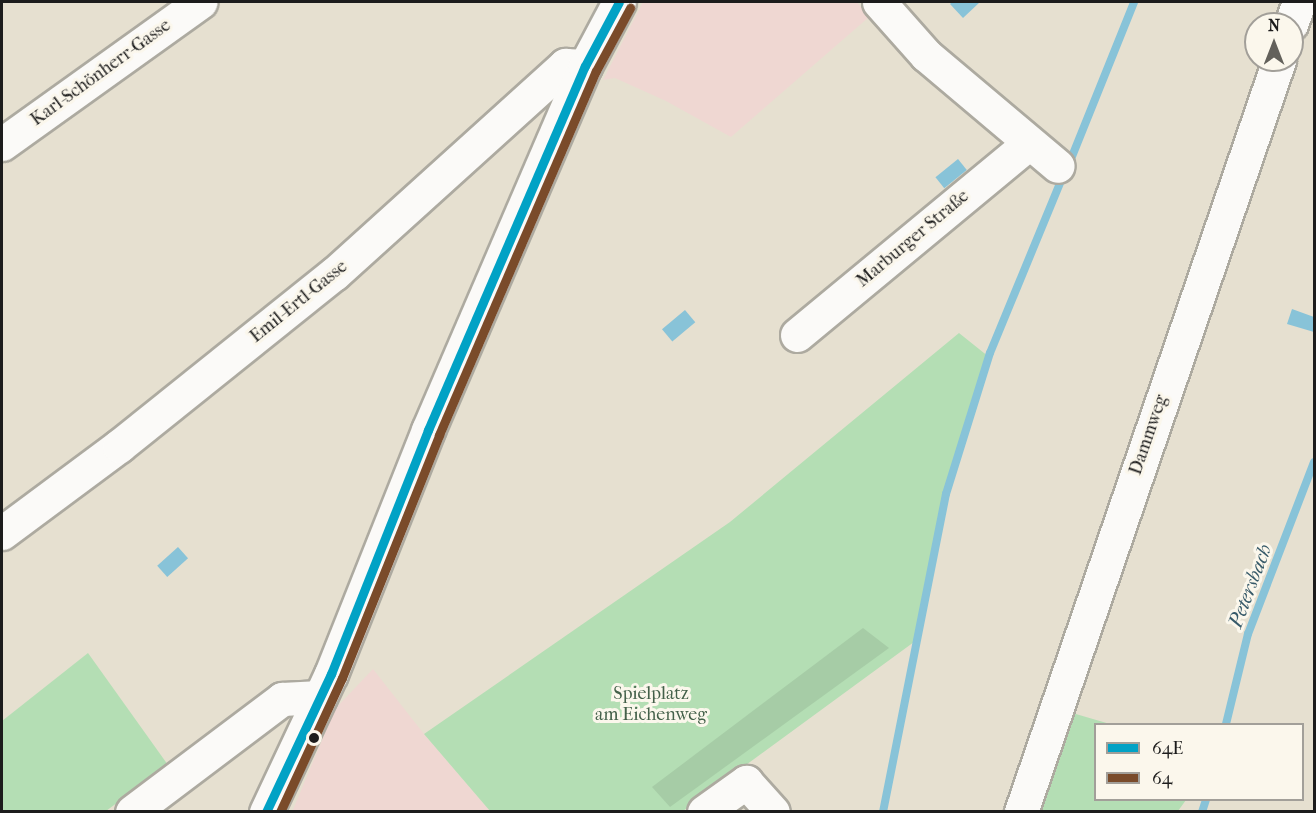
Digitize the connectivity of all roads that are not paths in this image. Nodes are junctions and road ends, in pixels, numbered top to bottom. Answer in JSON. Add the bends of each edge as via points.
{"nodes":[{"id":1,"x":200,"y":2,"type":"edge"},
{"id":2,"x":619,"y":2,"type":"edge"},
{"id":3,"x":879,"y":2,"type":"edge"},
{"id":4,"x":585,"y":66,"type":"junction"},
{"id":5,"x":1275,"y":72,"type":"edge"},
{"id":6,"x":1029,"y":143,"type":"junction"},
{"id":7,"x":2,"y":144,"type":"edge"},
{"id":8,"x":1058,"y":166,"type":"dead end"},
{"id":9,"x":797,"y":335,"type":"dead end"},
{"id":10,"x":2,"y":533,"type":"edge"},
{"id":11,"x":320,"y":697,"type":"junction"},
{"id":12,"x":132,"y":812,"type":"edge"},
{"id":13,"x":266,"y":812,"type":"edge"},
{"id":14,"x":704,"y":812,"type":"edge"},
{"id":15,"x":773,"y":812,"type":"edge"},
{"id":16,"x":1022,"y":812,"type":"edge"}],
"edges":[{"from":1,"to":7,"type":"street","name":"Karl-Schönherr-Gasse"},
{"from":2,"to":4,"type":"street"},
{"from":3,"to":6,"type":"street","via":[[926,55]]},
{"from":4,"to":10,"type":"street","name":"Emil-Ertl-Gasse","via":[[565,65],[334,274],[119,446]]},
{"from":4,"to":11,"type":"street","via":[[428,430]]},
{"from":5,"to":16,"type":"street","name":"Dammweg"},
{"from":6,"to":8,"type":"street"},
{"from":6,"to":9,"type":"street","name":"Marburger Straße"},
{"from":11,"to":12,"type":"street","via":[[282,699]]},
{"from":11,"to":13,"type":"street"},
{"from":14,"to":15,"type":"street","via":[[746,782]]}]}
